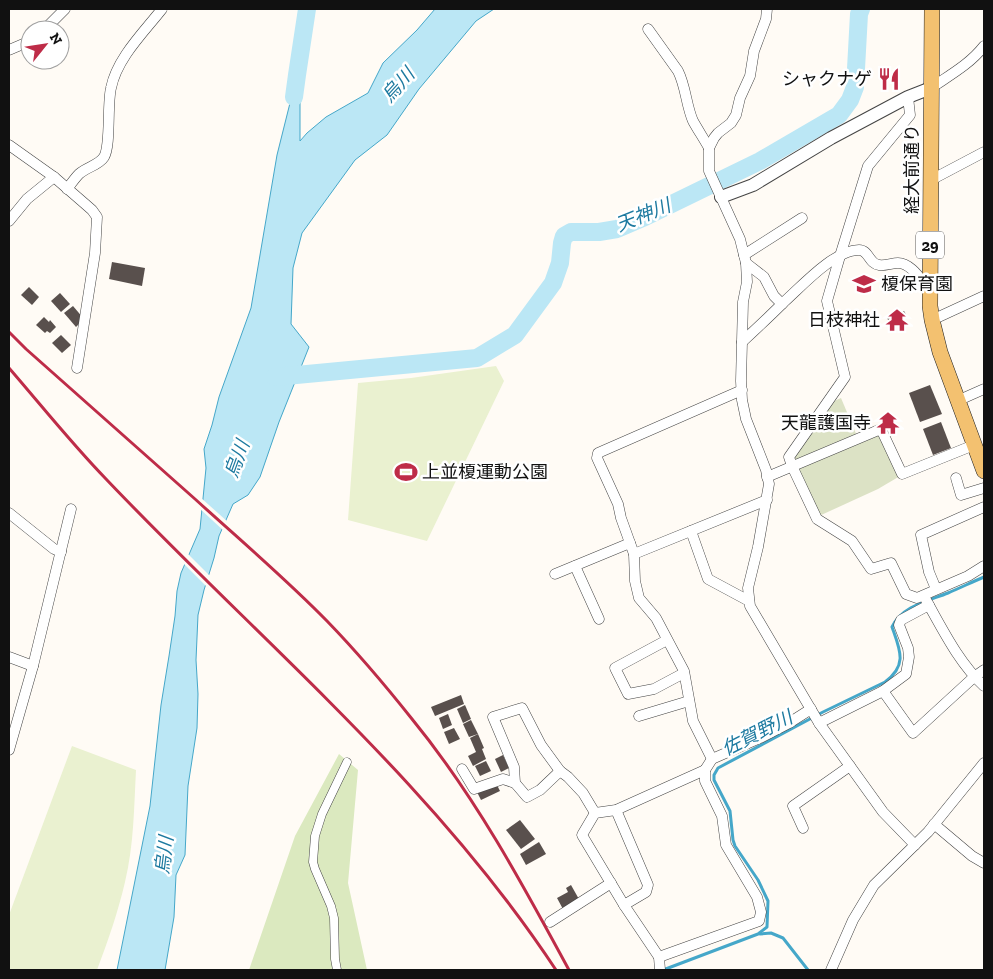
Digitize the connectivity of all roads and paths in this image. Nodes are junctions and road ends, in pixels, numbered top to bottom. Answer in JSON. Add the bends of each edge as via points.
{"nodes":[{"id":1,"x":65,"y":9,"type":"edge"},
{"id":2,"x":162,"y":9,"type":"edge"},
{"id":3,"x":767,"y":9,"type":"edge"},
{"id":4,"x":932,"y":9,"type":"edge"},
{"id":5,"x":54,"y":20,"type":"edge"},
{"id":6,"x":648,"y":29,"type":"dead end"},
{"id":7,"x":984,"y":46,"type":"edge"},
{"id":8,"x":980,"y":55,"type":"edge"},
{"id":9,"x":931,"y":88,"type":"junction"},
{"id":10,"x":908,"y":97,"type":"junction"},
{"id":11,"x":9,"y":145,"type":"edge"},
{"id":12,"x":709,"y":148,"type":"junction"},
{"id":13,"x":984,"y":152,"type":"edge"},
{"id":14,"x":54,"y":177,"type":"junction"},
{"id":15,"x":931,"y":180,"type":"junction"},
{"id":16,"x":67,"y":188,"type":"junction"},
{"id":17,"x":719,"y":194,"type":"junction"},
{"id":18,"x":802,"y":218,"type":"dead end"},
{"id":19,"x":9,"y":221,"type":"edge"},
{"id":20,"x":840,"y":256,"type":"junction"},
{"id":21,"x":745,"y":259,"type":"junction"},
{"id":22,"x":930,"y":289,"type":"junction"},
{"id":23,"x":984,"y":296,"type":"edge"},
{"id":24,"x":782,"y":304,"type":"junction"},
{"id":25,"x":932,"y":320,"type":"junction"},
{"id":26,"x":742,"y":342,"type":"junction"},
{"id":27,"x":77,"y":368,"type":"dead end"},
{"id":28,"x":984,"y":389,"type":"edge"},
{"id":29,"x":742,"y":390,"type":"junction"},
{"id":30,"x":957,"y":400,"type":"junction"},
{"id":31,"x":974,"y":445,"type":"junction"},
{"id":32,"x":792,"y":466,"type":"junction"},
{"id":33,"x":984,"y":471,"type":"edge"},
{"id":34,"x":767,"y":477,"type":"junction"},
{"id":35,"x":956,"y":478,"type":"dead end"},
{"id":36,"x":984,"y":488,"type":"edge"},
{"id":37,"x":767,"y":500,"type":"junction"},
{"id":38,"x":984,"y":507,"type":"edge"},
{"id":39,"x":71,"y":509,"type":"dead end"},
{"id":40,"x":9,"y":513,"type":"edge"},
{"id":41,"x":691,"y":531,"type":"junction"},
{"id":42,"x":630,"y":543,"type":"junction"},
{"id":43,"x":61,"y":552,"type":"junction"},
{"id":44,"x":634,"y":554,"type":"junction"},
{"id":45,"x":575,"y":566,"type":"junction"},
{"id":46,"x":984,"y":566,"type":"edge"},
{"id":47,"x":555,"y":574,"type":"dead end"},
{"id":48,"x":936,"y":590,"type":"junction"},
{"id":49,"x":926,"y":600,"type":"junction"},
{"id":50,"x":749,"y":601,"type":"junction"},
{"id":51,"x":599,"y":619,"type":"dead end"},
{"id":52,"x":667,"y":640,"type":"junction"},
{"id":53,"x":9,"y":657,"type":"edge"},
{"id":54,"x":33,"y":666,"type":"junction"},
{"id":55,"x":984,"y":670,"type":"edge"},
{"id":56,"x":684,"y":673,"type":"junction"},
{"id":57,"x":974,"y":677,"type":"junction"},
{"id":58,"x":984,"y":686,"type":"edge"},
{"id":59,"x":884,"y":691,"type":"junction"},
{"id":60,"x":689,"y":701,"type":"junction"},
{"id":61,"x":639,"y":716,"type":"dead end"},
{"id":62,"x":815,"y":716,"type":"junction"},
{"id":63,"x":9,"y":750,"type":"edge"},
{"id":64,"x":712,"y":760,"type":"junction"},
{"id":65,"x":348,"y":762,"type":"dead end"},
{"id":66,"x":984,"y":763,"type":"edge"},
{"id":67,"x":850,"y":766,"type":"junction"},
{"id":68,"x":462,"y":769,"type":"dead end"},
{"id":69,"x":705,"y":770,"type":"junction"},
{"id":70,"x":560,"y":772,"type":"junction"},
{"id":71,"x":515,"y":783,"type":"junction"},
{"id":72,"x":616,"y":810,"type":"junction"},
{"id":73,"x":595,"y":813,"type":"junction"},
{"id":74,"x":934,"y":824,"type":"junction"},
{"id":75,"x":803,"y":828,"type":"dead end"},
{"id":76,"x":914,"y":845,"type":"junction"},
{"id":77,"x":984,"y":863,"type":"edge"},
{"id":78,"x":611,"y":883,"type":"junction"},
{"id":79,"x":624,"y":905,"type":"junction"},
{"id":80,"x":550,"y":922,"type":"dead end"},
{"id":81,"x":660,"y":963,"type":"edge"},
{"id":82,"x":337,"y":970,"type":"edge"},
{"id":83,"x":831,"y":970,"type":"edge"}],
"edges":[{"from":1,"to":5,"type":"street"},
{"from":2,"to":16,"type":"street","via":[[120,63],[116,73],[109,100],[106,155],[78,175]]},
{"from":3,"to":12,"type":"street","via":[[736,115],[718,133]]},
{"from":4,"to":9,"type":"main road","name":"経大前通り","number":"29"},
{"from":6,"to":12,"type":"street","via":[[678,71],[693,120]]},
{"from":7,"to":8,"type":"street"},
{"from":8,"to":9,"type":"street"},
{"from":9,"to":10,"type":"street"},
{"from":9,"to":15,"type":"main road","name":"経大前通り","number":"29"},
{"from":10,"to":17,"type":"street","via":[[753,185]]},
{"from":10,"to":20,"type":"street","via":[[910,115],[868,166]]},
{"from":11,"to":14,"type":"street"},
{"from":12,"to":17,"type":"street","via":[[709,171]]},
{"from":13,"to":15,"type":"street"},
{"from":14,"to":16,"type":"street"},
{"from":14,"to":19,"type":"street","via":[[27,199]]},
{"from":15,"to":22,"type":"main road","name":"経大前通り","number":"29"},
{"from":16,"to":27,"type":"street","via":[[97,217],[96,253]]},
{"from":17,"to":21,"type":"street","via":[[740,239]]},
{"from":18,"to":21,"type":"street"},
{"from":20,"to":22,"type":"street","via":[[860,250],[880,266],[905,264]]},
{"from":20,"to":24,"type":"street","via":[[813,275]]},
{"from":20,"to":32,"type":"street","via":[[827,301],[845,377],[789,457]]},
{"from":21,"to":24,"type":"street","via":[[764,277]]},
{"from":21,"to":26,"type":"street"},
{"from":22,"to":25,"type":"main road","name":"経大前通り","number":"29"},
{"from":23,"to":25,"type":"street"},
{"from":24,"to":26,"type":"street"},
{"from":25,"to":30,"type":"main road","name":"経大前通り","number":"29"},
{"from":26,"to":29,"type":"street"},
{"from":28,"to":30,"type":"street"},
{"from":29,"to":34,"type":"street","via":[[746,419]]},
{"from":29,"to":42,"type":"street","via":[[598,453],[597,458],[618,504]]},
{"from":30,"to":31,"type":"main road","name":"経大前通り","number":"29"},
{"from":31,"to":32,"type":"street","via":[[902,474],[881,430]]},
{"from":31,"to":33,"type":"main road","name":"経大前通り","number":"29"},
{"from":32,"to":34,"type":"street"},
{"from":32,"to":49,"type":"street","via":[[817,519],[852,541],[871,569],[892,563],[906,594]]},
{"from":34,"to":37,"type":"street"},
{"from":35,"to":36,"type":"street","via":[[961,495]]},
{"from":37,"to":41,"type":"street"},
{"from":37,"to":50,"type":"street","via":[[748,588]]},
{"from":38,"to":48,"type":"street","via":[[921,535]]},
{"from":39,"to":43,"type":"street"},
{"from":40,"to":43,"type":"street"},
{"from":41,"to":44,"type":"street"},
{"from":41,"to":50,"type":"street","via":[[708,579]]},
{"from":42,"to":44,"type":"street"},
{"from":42,"to":45,"type":"street"},
{"from":43,"to":54,"type":"street"},
{"from":44,"to":52,"type":"street","via":[[639,598],[656,618]]},
{"from":45,"to":47,"type":"street"},
{"from":45,"to":51,"type":"street"},
{"from":46,"to":48,"type":"street"},
{"from":48,"to":49,"type":"street"},
{"from":49,"to":57,"type":"street"},
{"from":49,"to":59,"type":"street","via":[[901,620],[899,625],[909,657],[906,674]]},
{"from":50,"to":62,"type":"street"},
{"from":52,"to":56,"type":"street"},
{"from":52,"to":56,"type":"street","via":[[615,668],[628,694],[654,689]]},
{"from":53,"to":54,"type":"street"},
{"from":54,"to":63,"type":"street"},
{"from":55,"to":57,"type":"street"},
{"from":56,"to":60,"type":"street"},
{"from":57,"to":58,"type":"street"},
{"from":57,"to":59,"type":"street","via":[[913,733]]},
{"from":59,"to":62,"type":"street"},
{"from":60,"to":61,"type":"street"},
{"from":60,"to":64,"type":"street","via":[[693,721]]},
{"from":62,"to":64,"type":"street","via":[[789,723]]},
{"from":62,"to":67,"type":"street"},
{"from":64,"to":69,"type":"street"},
{"from":65,"to":82,"type":"street","via":[[322,814],[314,844],[315,869],[332,906]]},
{"from":66,"to":74,"type":"street"},
{"from":67,"to":75,"type":"street","via":[[793,806]]},
{"from":67,"to":76,"type":"street","via":[[883,812]]},
{"from":68,"to":71,"type":"street","via":[[474,789],[503,778]]},
{"from":69,"to":72,"type":"street"},
{"from":69,"to":81,"type":"street","via":[[705,781],[722,816],[726,845],[757,897],[762,912],[759,921]]},
{"from":70,"to":71,"type":"street","via":[[527,797]]},
{"from":70,"to":71,"type":"street","via":[[541,745],[522,708],[493,717],[514,767]]},
{"from":70,"to":73,"type":"street","via":[[583,793]]},
{"from":72,"to":73,"type":"street"},
{"from":72,"to":79,"type":"street","via":[[648,885],[646,892]]},
{"from":73,"to":78,"type":"street","via":[[582,835]]},
{"from":74,"to":76,"type":"street"},
{"from":74,"to":77,"type":"street"},
{"from":76,"to":83,"type":"street","via":[[874,885],[853,920]]},
{"from":78,"to":79,"type":"street"},
{"from":78,"to":80,"type":"street"},
{"from":79,"to":81,"type":"street"}]}
